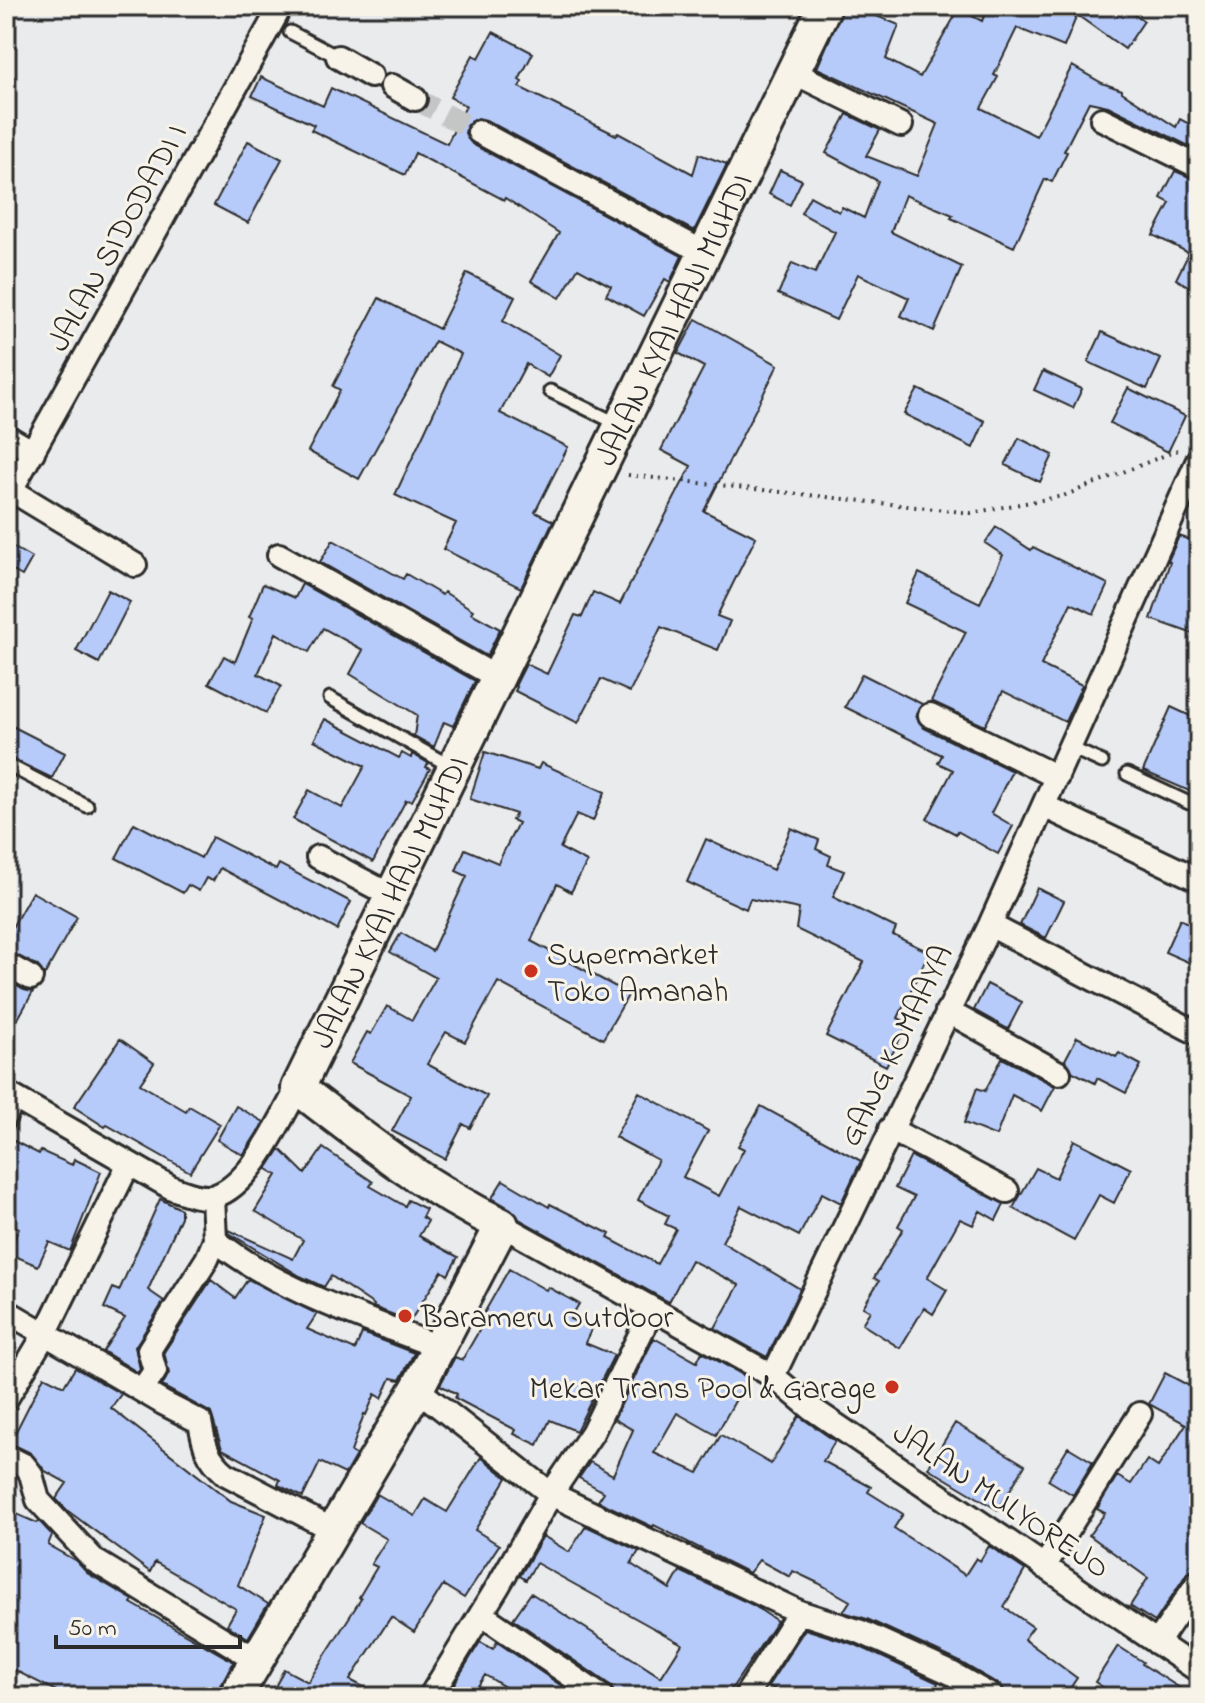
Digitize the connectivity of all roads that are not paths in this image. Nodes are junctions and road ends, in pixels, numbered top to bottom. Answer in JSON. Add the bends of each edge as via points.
{"nodes":[{"id":1,"x":281,"y":6,"type":"edge"},
{"id":2,"x":825,"y":6,"type":"edge"},
{"id":3,"x":290,"y":32,"type":"dead end"},
{"id":4,"x":338,"y":57,"type":"joint"},
{"id":5,"x":793,"y":72,"type":"junction"},
{"id":6,"x":371,"y":76,"type":"dead end"},
{"id":7,"x":392,"y":86,"type":"dead end"},
{"id":8,"x":415,"y":99,"type":"tunnel mouth"},
{"id":9,"x":1102,"y":119,"type":"dead end"},
{"id":10,"x":901,"y":125,"type":"dead end"},
{"id":11,"x":479,"y":132,"type":"tunnel mouth"},
{"id":12,"x":1199,"y":167,"type":"edge"},
{"id":13,"x":705,"y":253,"type":"junction"},
{"id":14,"x":550,"y":391,"type":"dead end"},
{"id":15,"x":621,"y":425,"type":"junction"},
{"id":16,"x":6,"y":436,"type":"edge"},
{"id":17,"x":33,"y":452,"type":"junction"},
{"id":18,"x":1192,"y":452,"type":"edge"},
{"id":19,"x":8,"y":495,"type":"edge"},
{"id":20,"x":279,"y":555,"type":"dead end"},
{"id":21,"x":135,"y":565,"type":"dead end"},
{"id":22,"x":498,"y":678,"type":"junction"},
{"id":23,"x":330,"y":698,"type":"dead end"},
{"id":24,"x":930,"y":715,"type":"dead end"},
{"id":25,"x":1071,"y":748,"type":"junction"},
{"id":26,"x":1102,"y":762,"type":"dead end"},
{"id":27,"x":6,"y":764,"type":"edge"},
{"id":28,"x":454,"y":768,"type":"junction"},
{"id":29,"x":1127,"y":774,"type":"dead end"},
{"id":30,"x":1057,"y":777,"type":"junction"},
{"id":31,"x":1189,"y":803,"type":"dead end"},
{"id":32,"x":87,"y":806,"type":"dead end"},
{"id":33,"x":1044,"y":806,"type":"junction"},
{"id":34,"x":318,"y":857,"type":"dead end"},
{"id":35,"x":1199,"y":880,"type":"edge"},
{"id":36,"x":392,"y":896,"type":"junction"},
{"id":37,"x":990,"y":925,"type":"junction"},
{"id":38,"x":6,"y":964,"type":"edge"},
{"id":39,"x":31,"y":978,"type":"dead end"},
{"id":40,"x":947,"y":1011,"type":"junction"},
{"id":41,"x":1199,"y":1034,"type":"edge"},
{"id":42,"x":1059,"y":1073,"type":"dead end"},
{"id":43,"x":298,"y":1088,"type":"junction"},
{"id":44,"x":12,"y":1096,"type":"edge"},
{"id":45,"x":6,"y":1127,"type":"edge"},
{"id":46,"x":890,"y":1129,"type":"junction"},
{"id":47,"x":128,"y":1165,"type":"junction"},
{"id":48,"x":1007,"y":1191,"type":"dead end"},
{"id":49,"x":213,"y":1197,"type":"junction"},
{"id":50,"x":502,"y":1225,"type":"junction"},
{"id":51,"x":215,"y":1240,"type":"junction"},
{"id":52,"x":652,"y":1310,"type":"junction"},
{"id":53,"x":6,"y":1311,"type":"edge"},
{"id":54,"x":45,"y":1334,"type":"junction"},
{"id":55,"x":438,"y":1347,"type":"junction"},
{"id":56,"x":773,"y":1376,"type":"junction"},
{"id":57,"x":417,"y":1389,"type":"junction"},
{"id":58,"x":142,"y":1390,"type":"junction"},
{"id":59,"x":6,"y":1399,"type":"edge"},
{"id":60,"x":1140,"y":1414,"type":"dead end"},
{"id":61,"x":6,"y":1456,"type":"edge"},
{"id":62,"x":551,"y":1494,"type":"junction"},
{"id":63,"x":333,"y":1530,"type":"junction"},
{"id":64,"x":1044,"y":1567,"type":"junction"},
{"id":65,"x":1199,"y":1581,"type":"edge"},
{"id":66,"x":799,"y":1612,"type":"junction"},
{"id":67,"x":481,"y":1614,"type":"junction"},
{"id":68,"x":1157,"y":1643,"type":"junction"},
{"id":69,"x":257,"y":1660,"type":"junction"},
{"id":70,"x":1199,"y":1671,"type":"edge"},
{"id":71,"x":593,"y":1695,"type":"edge"},
{"id":72,"x":235,"y":1697,"type":"edge"},
{"id":73,"x":430,"y":1697,"type":"edge"},
{"id":74,"x":745,"y":1697,"type":"edge"},
{"id":75,"x":993,"y":1697,"type":"edge"}],
"edges":[{"from":1,"to":17,"type":"street","name":"JALAN SIDODADI I"},
{"from":2,"to":5,"type":"street","name":"JALAN KYAI HAJI MUHDI"},
{"from":3,"to":4,"type":"lane"},
{"from":4,"to":6,"type":"street"},
{"from":5,"to":10,"type":"street"},
{"from":5,"to":13,"type":"street","name":"JALAN KYAI HAJI MUHDI"},
{"from":7,"to":8,"type":"street"},
{"from":9,"to":12,"type":"street"},
{"from":11,"to":13,"type":"street"},
{"from":13,"to":15,"type":"street","name":"JALAN KYAI HAJI MUHDI"},
{"from":14,"to":15,"type":"lane"},
{"from":15,"to":22,"type":"street","name":"JALAN KYAI HAJI MUHDI"},
{"from":16,"to":17,"type":"street"},
{"from":17,"to":19,"type":"street","name":"JALAN SIDODADI I"},
{"from":18,"to":25,"type":"street","name":"GANG KOMAAYA"},
{"from":19,"to":21,"type":"street"},
{"from":20,"to":22,"type":"street"},
{"from":22,"to":28,"type":"street","name":"JALAN KYAI HAJI MUHDI"},
{"from":23,"to":28,"type":"lane"},
{"from":24,"to":30,"type":"street"},
{"from":25,"to":26,"type":"lane"},
{"from":25,"to":30,"type":"street","name":"GANG KOMAAYA"},
{"from":27,"to":32,"type":"lane"},
{"from":28,"to":36,"type":"street","name":"JALAN KYAI HAJI MUHDI"},
{"from":29,"to":31,"type":"lane"},
{"from":30,"to":33,"type":"street","name":"GANG KOMAAYA"},
{"from":33,"to":35,"type":"street"},
{"from":33,"to":37,"type":"street","name":"GANG KOMAAYA"},
{"from":34,"to":36,"type":"street"},
{"from":36,"to":43,"type":"street","name":"JALAN KYAI HAJI MUHDI"},
{"from":37,"to":40,"type":"street","name":"GANG KOMAAYA"},
{"from":37,"to":41,"type":"street"},
{"from":38,"to":39,"type":"street"},
{"from":40,"to":42,"type":"street"},
{"from":40,"to":46,"type":"street","name":"GANG KOMAAYA"},
{"from":43,"to":49,"type":"street","via":[[253,1166]]},
{"from":43,"to":50,"type":"street","name":"JALAN KYAI HAJI MUHDI","via":[[419,1180]]},
{"from":44,"to":45,"type":"lane"},
{"from":44,"to":47,"type":"street"},
{"from":46,"to":48,"type":"street"},
{"from":46,"to":56,"type":"street","name":"GANG KOMAAYA"},
{"from":47,"to":49,"type":"street","via":[[172,1188]]},
{"from":47,"to":54,"type":"street"},
{"from":49,"to":51,"type":"street"},
{"from":50,"to":52,"type":"street"},
{"from":50,"to":55,"type":"street"},
{"from":51,"to":55,"type":"street","via":[[241,1261],[286,1284]]},
{"from":51,"to":58,"type":"street","via":[[149,1350],[155,1371]]},
{"from":52,"to":56,"type":"street"},
{"from":52,"to":62,"type":"street","via":[[592,1433]]},
{"from":53,"to":54,"type":"street"},
{"from":54,"to":58,"type":"street"},
{"from":54,"to":59,"type":"street"},
{"from":55,"to":57,"type":"street"},
{"from":56,"to":64,"type":"street","name":"JALAN MULYOREJO","via":[[811,1408]]},
{"from":57,"to":62,"type":"street"},
{"from":57,"to":63,"type":"street"},
{"from":58,"to":63,"type":"street","via":[[200,1422],[205,1450],[226,1474]]},
{"from":60,"to":64,"type":"street"},
{"from":61,"to":69,"type":"street","via":[[24,1465],[38,1500],[95,1561]]},
{"from":62,"to":66,"type":"street"},
{"from":62,"to":67,"type":"street"},
{"from":63,"to":69,"type":"street"},
{"from":64,"to":68,"type":"street","name":"JALAN MULYOREJO"},
{"from":65,"to":68,"type":"street"},
{"from":66,"to":74,"type":"street"},
{"from":66,"to":75,"type":"street","via":[[861,1632]]},
{"from":67,"to":71,"type":"street"},
{"from":67,"to":73,"type":"street"},
{"from":68,"to":70,"type":"street","name":"JALAN MULYOREJO"},
{"from":69,"to":72,"type":"street"}]}
